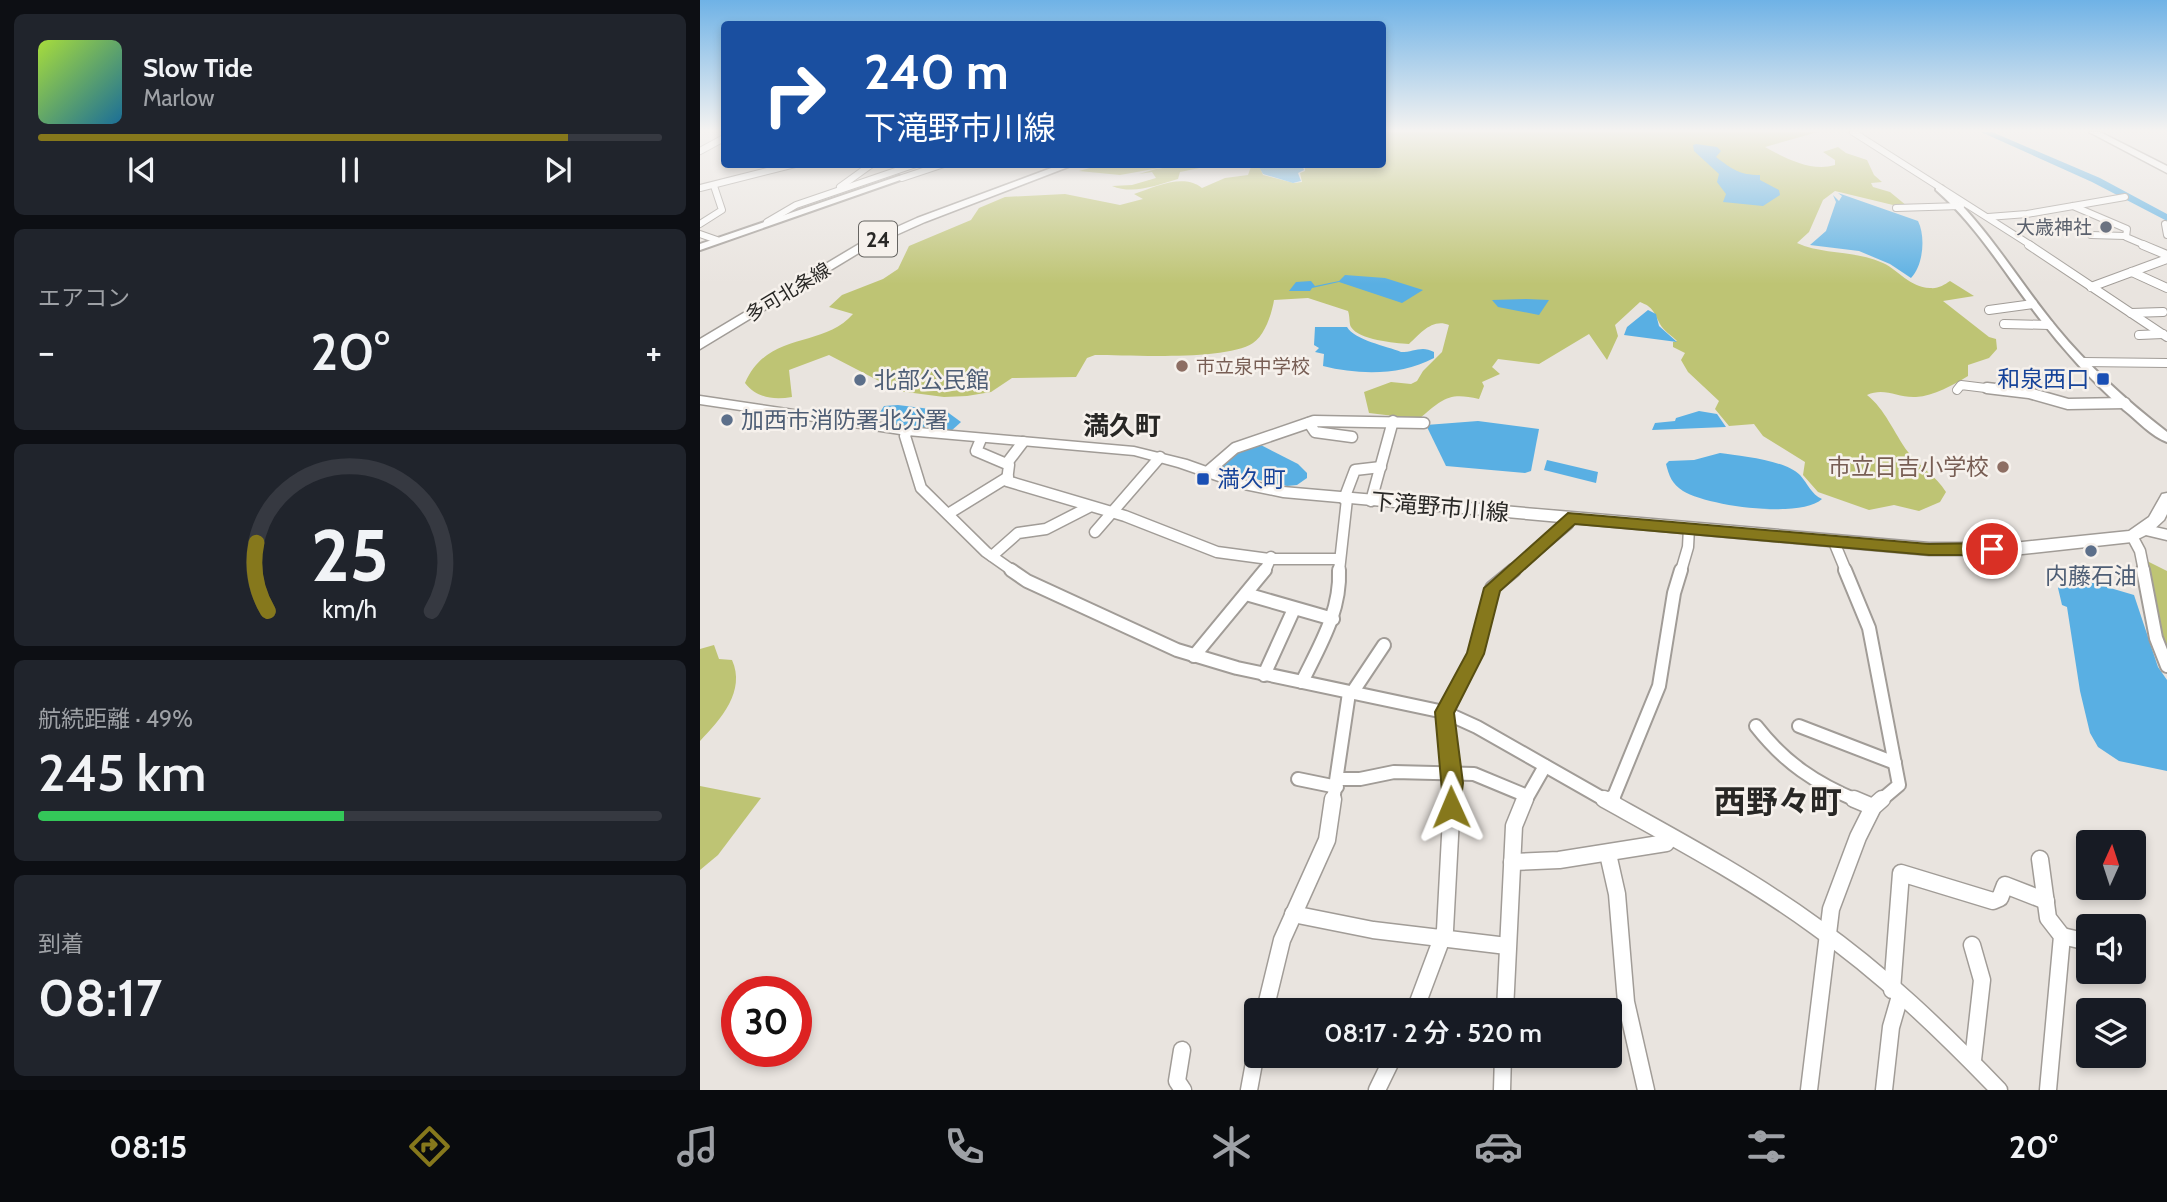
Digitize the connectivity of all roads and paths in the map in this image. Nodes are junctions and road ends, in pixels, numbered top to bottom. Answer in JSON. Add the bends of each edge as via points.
{"nodes":[{"id":1,"x":727,"y":183,"type":"edge"},
{"id":2,"x":849,"y":183,"type":"edge"},
{"id":3,"x":869,"y":183,"type":"edge"},
{"id":4,"x":883,"y":183,"type":"edge"},
{"id":5,"x":1021,"y":183,"type":"edge"},
{"id":6,"x":1932,"y":183,"type":"edge"},
{"id":7,"x":714,"y":186,"type":"junction"},
{"id":8,"x":700,"y":188,"type":"edge"},
{"id":9,"x":1940,"y":188,"type":"joint"},
{"id":10,"x":843,"y":193,"type":"junction"},
{"id":11,"x":2125,"y":197,"type":"dead end"},
{"id":12,"x":1964,"y":206,"type":"junction"},
{"id":13,"x":2073,"y":206,"type":"junction"},
{"id":14,"x":1896,"y":208,"type":"dead end"},
{"id":15,"x":722,"y":210,"type":"junction"},
{"id":16,"x":700,"y":216,"type":"edge"},
{"id":17,"x":1988,"y":217,"type":"junction"},
{"id":18,"x":700,"y":224,"type":"edge"},
{"id":19,"x":2165,"y":224,"type":"edge"},
{"id":20,"x":700,"y":234,"type":"edge"},
{"id":21,"x":2091,"y":235,"type":"dead end"},
{"id":22,"x":2167,"y":235,"type":"edge"},
{"id":23,"x":2125,"y":236,"type":"junction"},
{"id":24,"x":717,"y":240,"type":"junction"},
{"id":25,"x":700,"y":247,"type":"edge"},
{"id":26,"x":2167,"y":257,"type":"edge"},
{"id":27,"x":2132,"y":272,"type":"junction"},
{"id":28,"x":2091,"y":287,"type":"junction"},
{"id":29,"x":2167,"y":288,"type":"edge"},
{"id":30,"x":2115,"y":293,"type":"dead end"},
{"id":31,"x":2103,"y":295,"type":"junction"},
{"id":32,"x":2033,"y":304,"type":"junction"},
{"id":33,"x":2163,"y":312,"type":"dead end"},
{"id":34,"x":1992,"y":313,"type":"dead end"},
{"id":35,"x":2131,"y":313,"type":"junction"},
{"id":36,"x":2004,"y":324,"type":"dead end"},
{"id":37,"x":2163,"y":324,"type":"dead end"},
{"id":38,"x":2049,"y":325,"type":"junction"},
{"id":39,"x":2149,"y":325,"type":"junction"},
{"id":40,"x":2139,"y":335,"type":"dead end"},
{"id":41,"x":2165,"y":335,"type":"edge"},
{"id":42,"x":700,"y":345,"type":"edge"},
{"id":43,"x":2082,"y":362,"type":"junction"},
{"id":44,"x":2167,"y":363,"type":"edge"},
{"id":45,"x":1957,"y":390,"type":"dead end"},
{"id":46,"x":700,"y":400,"type":"edge"},
{"id":47,"x":2125,"y":403,"type":"junction"},
{"id":48,"x":1393,"y":421,"type":"junction"},
{"id":49,"x":1424,"y":422,"type":"dead end"},
{"id":50,"x":1309,"y":423,"type":"junction"},
{"id":51,"x":907,"y":431,"type":"junction"},
{"id":52,"x":1352,"y":437,"type":"dead end"},
{"id":53,"x":2167,"y":438,"type":"edge"},
{"id":54,"x":981,"y":439,"type":"junction"},
{"id":55,"x":1023,"y":442,"type":"junction"},
{"id":56,"x":1160,"y":457,"type":"junction"},
{"id":57,"x":1007,"y":463,"type":"junction"},
{"id":58,"x":1381,"y":467,"type":"junction"},
{"id":59,"x":1206,"y":473,"type":"junction"},
{"id":60,"x":1008,"y":477,"type":"junction"},
{"id":61,"x":2167,"y":498,"type":"edge"},
{"id":62,"x":1346,"y":499,"type":"junction"},
{"id":63,"x":1371,"y":501,"type":"junction"},
{"id":64,"x":1089,"y":507,"type":"junction"},
{"id":65,"x":948,"y":514,"type":"junction"},
{"id":66,"x":1111,"y":514,"type":"junction"},
{"id":67,"x":1568,"y":518,"type":"junction"},
{"id":68,"x":1689,"y":528,"type":"junction"},
{"id":69,"x":1095,"y":532,"type":"dead end"},
{"id":70,"x":2139,"y":533,"type":"junction"},
{"id":71,"x":2167,"y":535,"type":"edge"},
{"id":72,"x":1834,"y":542,"type":"junction"},
{"id":73,"x":992,"y":556,"type":"junction"},
{"id":74,"x":1271,"y":557,"type":"junction"},
{"id":75,"x":1339,"y":559,"type":"junction"},
{"id":76,"x":1246,"y":594,"type":"junction"},
{"id":77,"x":1294,"y":609,"type":"junction"},
{"id":78,"x":1333,"y":619,"type":"junction"},
{"id":79,"x":1384,"y":645,"type":"dead end"},
{"id":80,"x":1194,"y":656,"type":"junction"},
{"id":81,"x":2167,"y":666,"type":"edge"},
{"id":82,"x":1264,"y":675,"type":"junction"},
{"id":83,"x":1302,"y":682,"type":"junction"},
{"id":84,"x":1350,"y":693,"type":"junction"},
{"id":85,"x":1444,"y":712,"type":"junction"},
{"id":86,"x":1756,"y":726,"type":"dead end"},
{"id":87,"x":1799,"y":726,"type":"dead end"},
{"id":88,"x":1895,"y":763,"type":"junction"},
{"id":89,"x":1545,"y":766,"type":"junction"},
{"id":90,"x":1451,"y":772,"type":"junction"},
{"id":91,"x":1298,"y":779,"type":"dead end"},
{"id":92,"x":1338,"y":783,"type":"junction"},
{"id":93,"x":1527,"y":796,"type":"junction"},
{"id":94,"x":1611,"y":802,"type":"junction"},
{"id":95,"x":1873,"y":807,"type":"junction"},
{"id":96,"x":1669,"y":836,"type":"junction"},
{"id":97,"x":1608,"y":854,"type":"junction"},
{"id":98,"x":2040,"y":859,"type":"dead end"},
{"id":99,"x":1512,"y":862,"type":"junction"},
{"id":100,"x":2046,"y":901,"type":"junction"},
{"id":101,"x":1293,"y":914,"type":"junction"},
{"id":102,"x":1826,"y":934,"type":"junction"},
{"id":103,"x":2062,"y":936,"type":"junction"},
{"id":104,"x":1442,"y":939,"type":"junction"},
{"id":105,"x":2076,"y":939,"type":"edge"},
{"id":106,"x":1972,"y":945,"type":"dead end"},
{"id":107,"x":1507,"y":946,"type":"junction"},
{"id":108,"x":1896,"y":993,"type":"junction"},
{"id":109,"x":1268,"y":998,"type":"edge"},
{"id":110,"x":1420,"y":998,"type":"edge"},
{"id":111,"x":1505,"y":998,"type":"edge"},
{"id":112,"x":1182,"y":1050,"type":"dead end"},
{"id":113,"x":1973,"y":1060,"type":"junction"},
{"id":114,"x":1253,"y":1068,"type":"edge"},
{"id":115,"x":1388,"y":1068,"type":"edge"},
{"id":116,"x":1503,"y":1068,"type":"edge"},
{"id":117,"x":1183,"y":1090,"type":"edge"},
{"id":118,"x":1249,"y":1090,"type":"edge"},
{"id":119,"x":1377,"y":1090,"type":"edge"},
{"id":120,"x":1502,"y":1090,"type":"edge"},
{"id":121,"x":1646,"y":1090,"type":"edge"},
{"id":122,"x":1810,"y":1090,"type":"edge"},
{"id":123,"x":1884,"y":1090,"type":"edge"},
{"id":124,"x":1999,"y":1090,"type":"edge"},
{"id":125,"x":2048,"y":1090,"type":"edge"}],
"edges":[{"from":1,"to":7,"type":"street"},
{"from":2,"to":10,"type":"street"},
{"from":3,"to":10,"type":"street"},
{"from":4,"to":10,"type":"street"},
{"from":5,"to":42,"type":"main road","name":"多可北条線","number":"24","via":[[863,246]]},
{"from":6,"to":9,"type":"street"},
{"from":7,"to":8,"type":"street"},
{"from":7,"to":15,"type":"street"},
{"from":9,"to":12,"type":"street"},
{"from":10,"to":24,"type":"street"},
{"from":11,"to":13,"type":"street"},
{"from":12,"to":14,"type":"street"},
{"from":12,"to":17,"type":"street"},
{"from":12,"to":32,"type":"street"},
{"from":13,"to":17,"type":"street"},
{"from":13,"to":23,"type":"street","via":[[2127,229]]},
{"from":15,"to":16,"type":"street"},
{"from":15,"to":18,"type":"street"},
{"from":17,"to":28,"type":"street"},
{"from":19,"to":22,"type":"street"},
{"from":20,"to":24,"type":"street"},
{"from":21,"to":23,"type":"street"},
{"from":23,"to":26,"type":"street"},
{"from":24,"to":25,"type":"street"},
{"from":26,"to":27,"type":"street"},
{"from":27,"to":28,"type":"street"},
{"from":27,"to":29,"type":"street"},
{"from":28,"to":31,"type":"street"},
{"from":30,"to":31,"type":"street"},
{"from":31,"to":35,"type":"street"},
{"from":32,"to":34,"type":"street"},
{"from":32,"to":38,"type":"street"},
{"from":33,"to":35,"type":"street"},
{"from":35,"to":39,"type":"street"},
{"from":36,"to":38,"type":"street"},
{"from":37,"to":39,"type":"street"},
{"from":38,"to":43,"type":"street"},
{"from":39,"to":41,"type":"street"},
{"from":40,"to":41,"type":"street"},
{"from":43,"to":44,"type":"street"},
{"from":43,"to":47,"type":"street"},
{"from":45,"to":47,"type":"street","via":[[1961,385],[2029,393],[2068,404]]},
{"from":46,"to":51,"type":"main road","name":"下滝野市川線"},
{"from":47,"to":53,"type":"street"},
{"from":48,"to":49,"type":"street"},
{"from":48,"to":50,"type":"street"},
{"from":48,"to":58,"type":"street"},
{"from":50,"to":52,"type":"street","via":[[1315,432]]},
{"from":50,"to":59,"type":"street","via":[[1235,448]]},
{"from":51,"to":54,"type":"main road","name":"下滝野市川線"},
{"from":51,"to":65,"type":"street","via":[[921,488]]},
{"from":54,"to":55,"type":"main road","name":"下滝野市川線"},
{"from":54,"to":57,"type":"street","via":[[976,451]]},
{"from":55,"to":56,"type":"main road","name":"下滝野市川線"},
{"from":55,"to":57,"type":"street"},
{"from":56,"to":59,"type":"main road","name":"下滝野市川線"},
{"from":56,"to":66,"type":"street"},
{"from":57,"to":60,"type":"street"},
{"from":58,"to":62,"type":"street","via":[[1355,470]]},
{"from":58,"to":63,"type":"street"},
{"from":59,"to":62,"type":"main road","name":"下滝野市川線","via":[[1244,485]]},
{"from":60,"to":64,"type":"street","via":[[1014,484],[1071,497]]},
{"from":60,"to":65,"type":"street"},
{"from":61,"to":70,"type":"main road","via":[[2162,514]]},
{"from":62,"to":63,"type":"main road","name":"下滝野市川線"},
{"from":62,"to":75,"type":"street"},
{"from":63,"to":67,"type":"main road","name":"下滝野市川線"},
{"from":64,"to":66,"type":"street"},
{"from":64,"to":73,"type":"street","via":[[1046,529],[1018,533]]},
{"from":65,"to":73,"type":"street"},
{"from":66,"to":69,"type":"street"},
{"from":66,"to":74,"type":"street","via":[[1165,530],[1202,548]]},
{"from":67,"to":68,"type":"main road","name":"下滝野市川線"},
{"from":67,"to":85,"type":"street","via":[[1568,524],[1492,588],[1475,654]]},
{"from":68,"to":72,"type":"main road","name":"下滝野市川線"},
{"from":68,"to":94,"type":"street","via":[[1659,686]]},
{"from":70,"to":71,"type":"street"},
{"from":70,"to":72,"type":"main road","name":"下滝野市川線","via":[[2013,549]]},
{"from":70,"to":81,"type":"street","via":[[2156,638]]},
{"from":72,"to":88,"type":"street","via":[[1869,628]]},
{"from":73,"to":80,"type":"street","via":[[1027,581]]},
{"from":74,"to":75,"type":"street"},
{"from":74,"to":76,"type":"street","via":[[1262,577]]},
{"from":75,"to":78,"type":"street","via":[[1340,586]]},
{"from":76,"to":77,"type":"street"},
{"from":76,"to":80,"type":"street"},
{"from":77,"to":78,"type":"street"},
{"from":77,"to":82,"type":"street"},
{"from":78,"to":83,"type":"street"},
{"from":79,"to":84,"type":"street"},
{"from":80,"to":82,"type":"street"},
{"from":82,"to":83,"type":"street"},
{"from":83,"to":84,"type":"street"},
{"from":84,"to":85,"type":"street"},
{"from":84,"to":92,"type":"street"},
{"from":85,"to":89,"type":"street"},
{"from":85,"to":90,"type":"street"},
{"from":86,"to":95,"type":"street","via":[[1777,753],[1823,786]]},
{"from":87,"to":88,"type":"street"},
{"from":88,"to":95,"type":"street","via":[[1899,785]]},
{"from":89,"to":93,"type":"street"},
{"from":89,"to":94,"type":"street"},
{"from":90,"to":92,"type":"street","via":[[1394,772]]},
{"from":90,"to":93,"type":"street","via":[[1492,779]]},
{"from":90,"to":104,"type":"street"},
{"from":91,"to":92,"type":"street"},
{"from":92,"to":101,"type":"street","via":[[1327,840]]},
{"from":93,"to":99,"type":"street","via":[[1514,826]]},
{"from":94,"to":96,"type":"street"},
{"from":95,"to":102,"type":"street","via":[[1846,866]]},
{"from":96,"to":97,"type":"street","via":[[1666,843]]},
{"from":96,"to":102,"type":"street","via":[[1737,874]]},
{"from":97,"to":99,"type":"street"},
{"from":97,"to":121,"type":"street","via":[[1617,894],[1626,1002]]},
{"from":98,"to":100,"type":"street"},
{"from":99,"to":107,"type":"street"},
{"from":100,"to":103,"type":"street","via":[[2048,918]]},
{"from":100,"to":108,"type":"street","via":[[2005,885],[2000,898],[1993,901],[1901,873]]},
{"from":101,"to":104,"type":"street"},
{"from":101,"to":109,"type":"street"},
{"from":102,"to":108,"type":"street"},
{"from":102,"to":122,"type":"street"},
{"from":103,"to":105,"type":"street"},
{"from":103,"to":125,"type":"street"},
{"from":104,"to":107,"type":"street"},
{"from":104,"to":110,"type":"street"},
{"from":106,"to":113,"type":"street","via":[[1982,980]]},
{"from":107,"to":111,"type":"street"},
{"from":108,"to":113,"type":"street"},
{"from":108,"to":123,"type":"street"},
{"from":112,"to":117,"type":"street","via":[[1177,1081]]},
{"from":113,"to":124,"type":"street"},
{"from":114,"to":118,"type":"street"},
{"from":115,"to":119,"type":"street"},
{"from":116,"to":120,"type":"street"}]}
